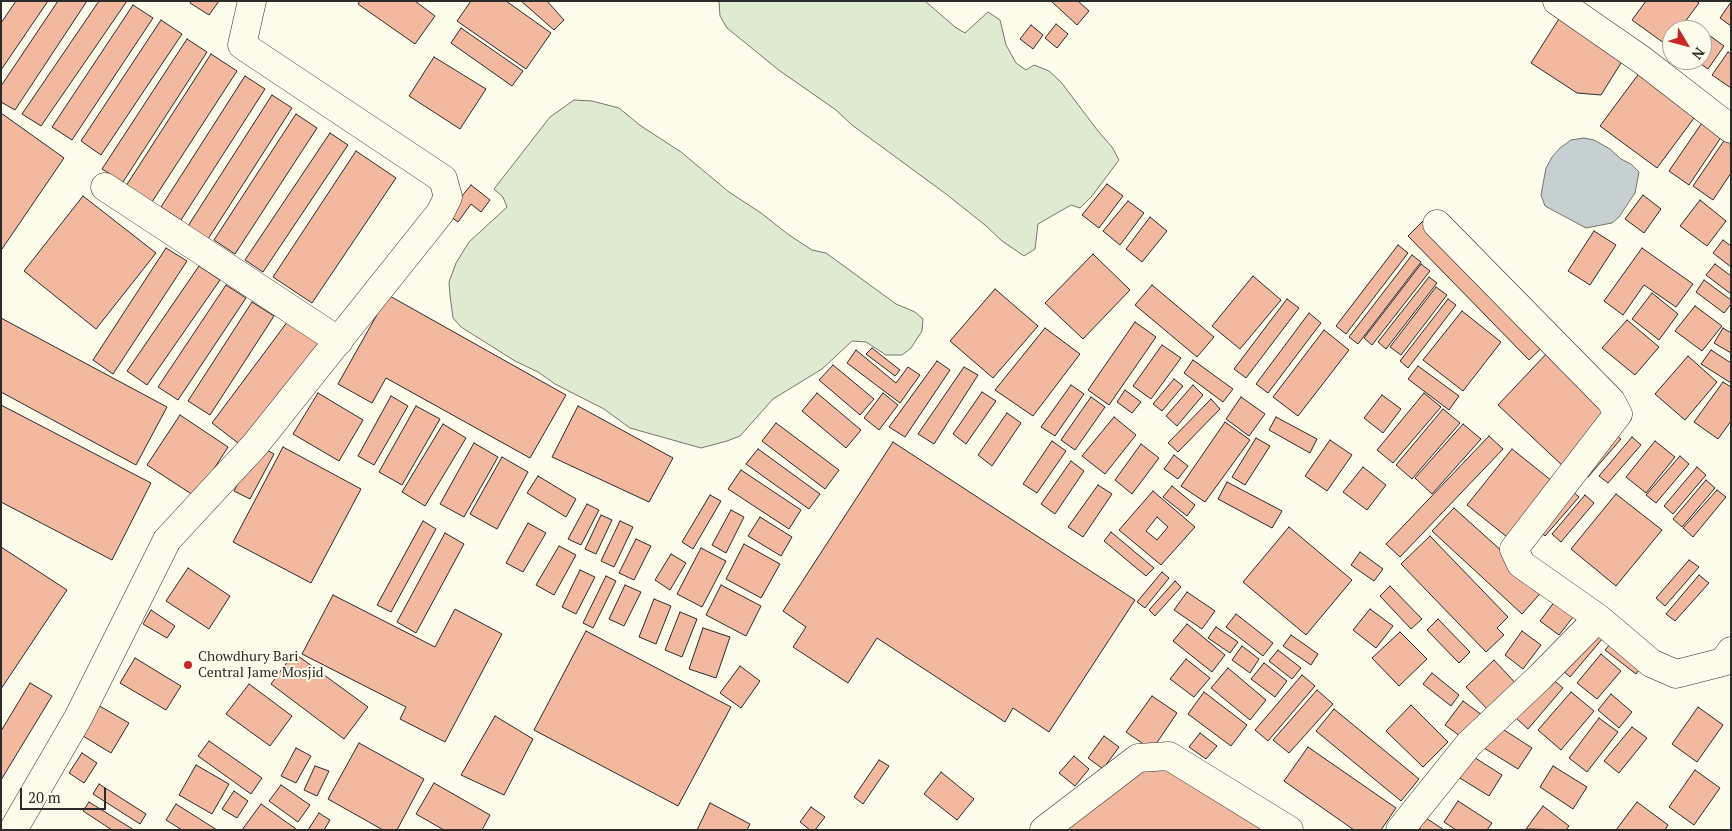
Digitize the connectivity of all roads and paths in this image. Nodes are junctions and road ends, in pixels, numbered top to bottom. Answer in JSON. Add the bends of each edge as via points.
{"nodes":[{"id":1,"x":252,"y":1,"type":"edge"},
{"id":2,"x":1557,"y":1,"type":"edge"},
{"id":3,"x":1731,"y":129,"type":"edge"},
{"id":4,"x":105,"y":187,"type":"dead end"},
{"id":5,"x":1437,"y":224,"type":"dead end"},
{"id":6,"x":339,"y":341,"type":"junction"},
{"id":7,"x":1598,"y":618,"type":"junction"},
{"id":8,"x":1731,"y":650,"type":"edge"},
{"id":9,"x":13,"y":830,"type":"edge"},
{"id":10,"x":1044,"y":830,"type":"edge"},
{"id":11,"x":1289,"y":830,"type":"edge"},
{"id":12,"x":1400,"y":830,"type":"edge"}],
"edges":[{"from":1,"to":6,"type":"street","via":[[242,45],[443,179],[448,197],[440,213]]},
{"from":2,"to":3,"type":"street","via":[[1642,60]]},
{"from":4,"to":6,"type":"street"},
{"from":5,"to":7,"type":"street","via":[[1611,401],[1618,414],[1514,549],[1521,564]]},
{"from":6,"to":9,"type":"street","via":[[255,445],[166,540],[78,718]]},
{"from":7,"to":8,"type":"street","via":[[1651,662],[1676,674],[1723,662]]},
{"from":7,"to":12,"type":"street","via":[[1469,744]]},
{"from":10,"to":11,"type":"street","via":[[1138,758],[1169,756]]}]}
